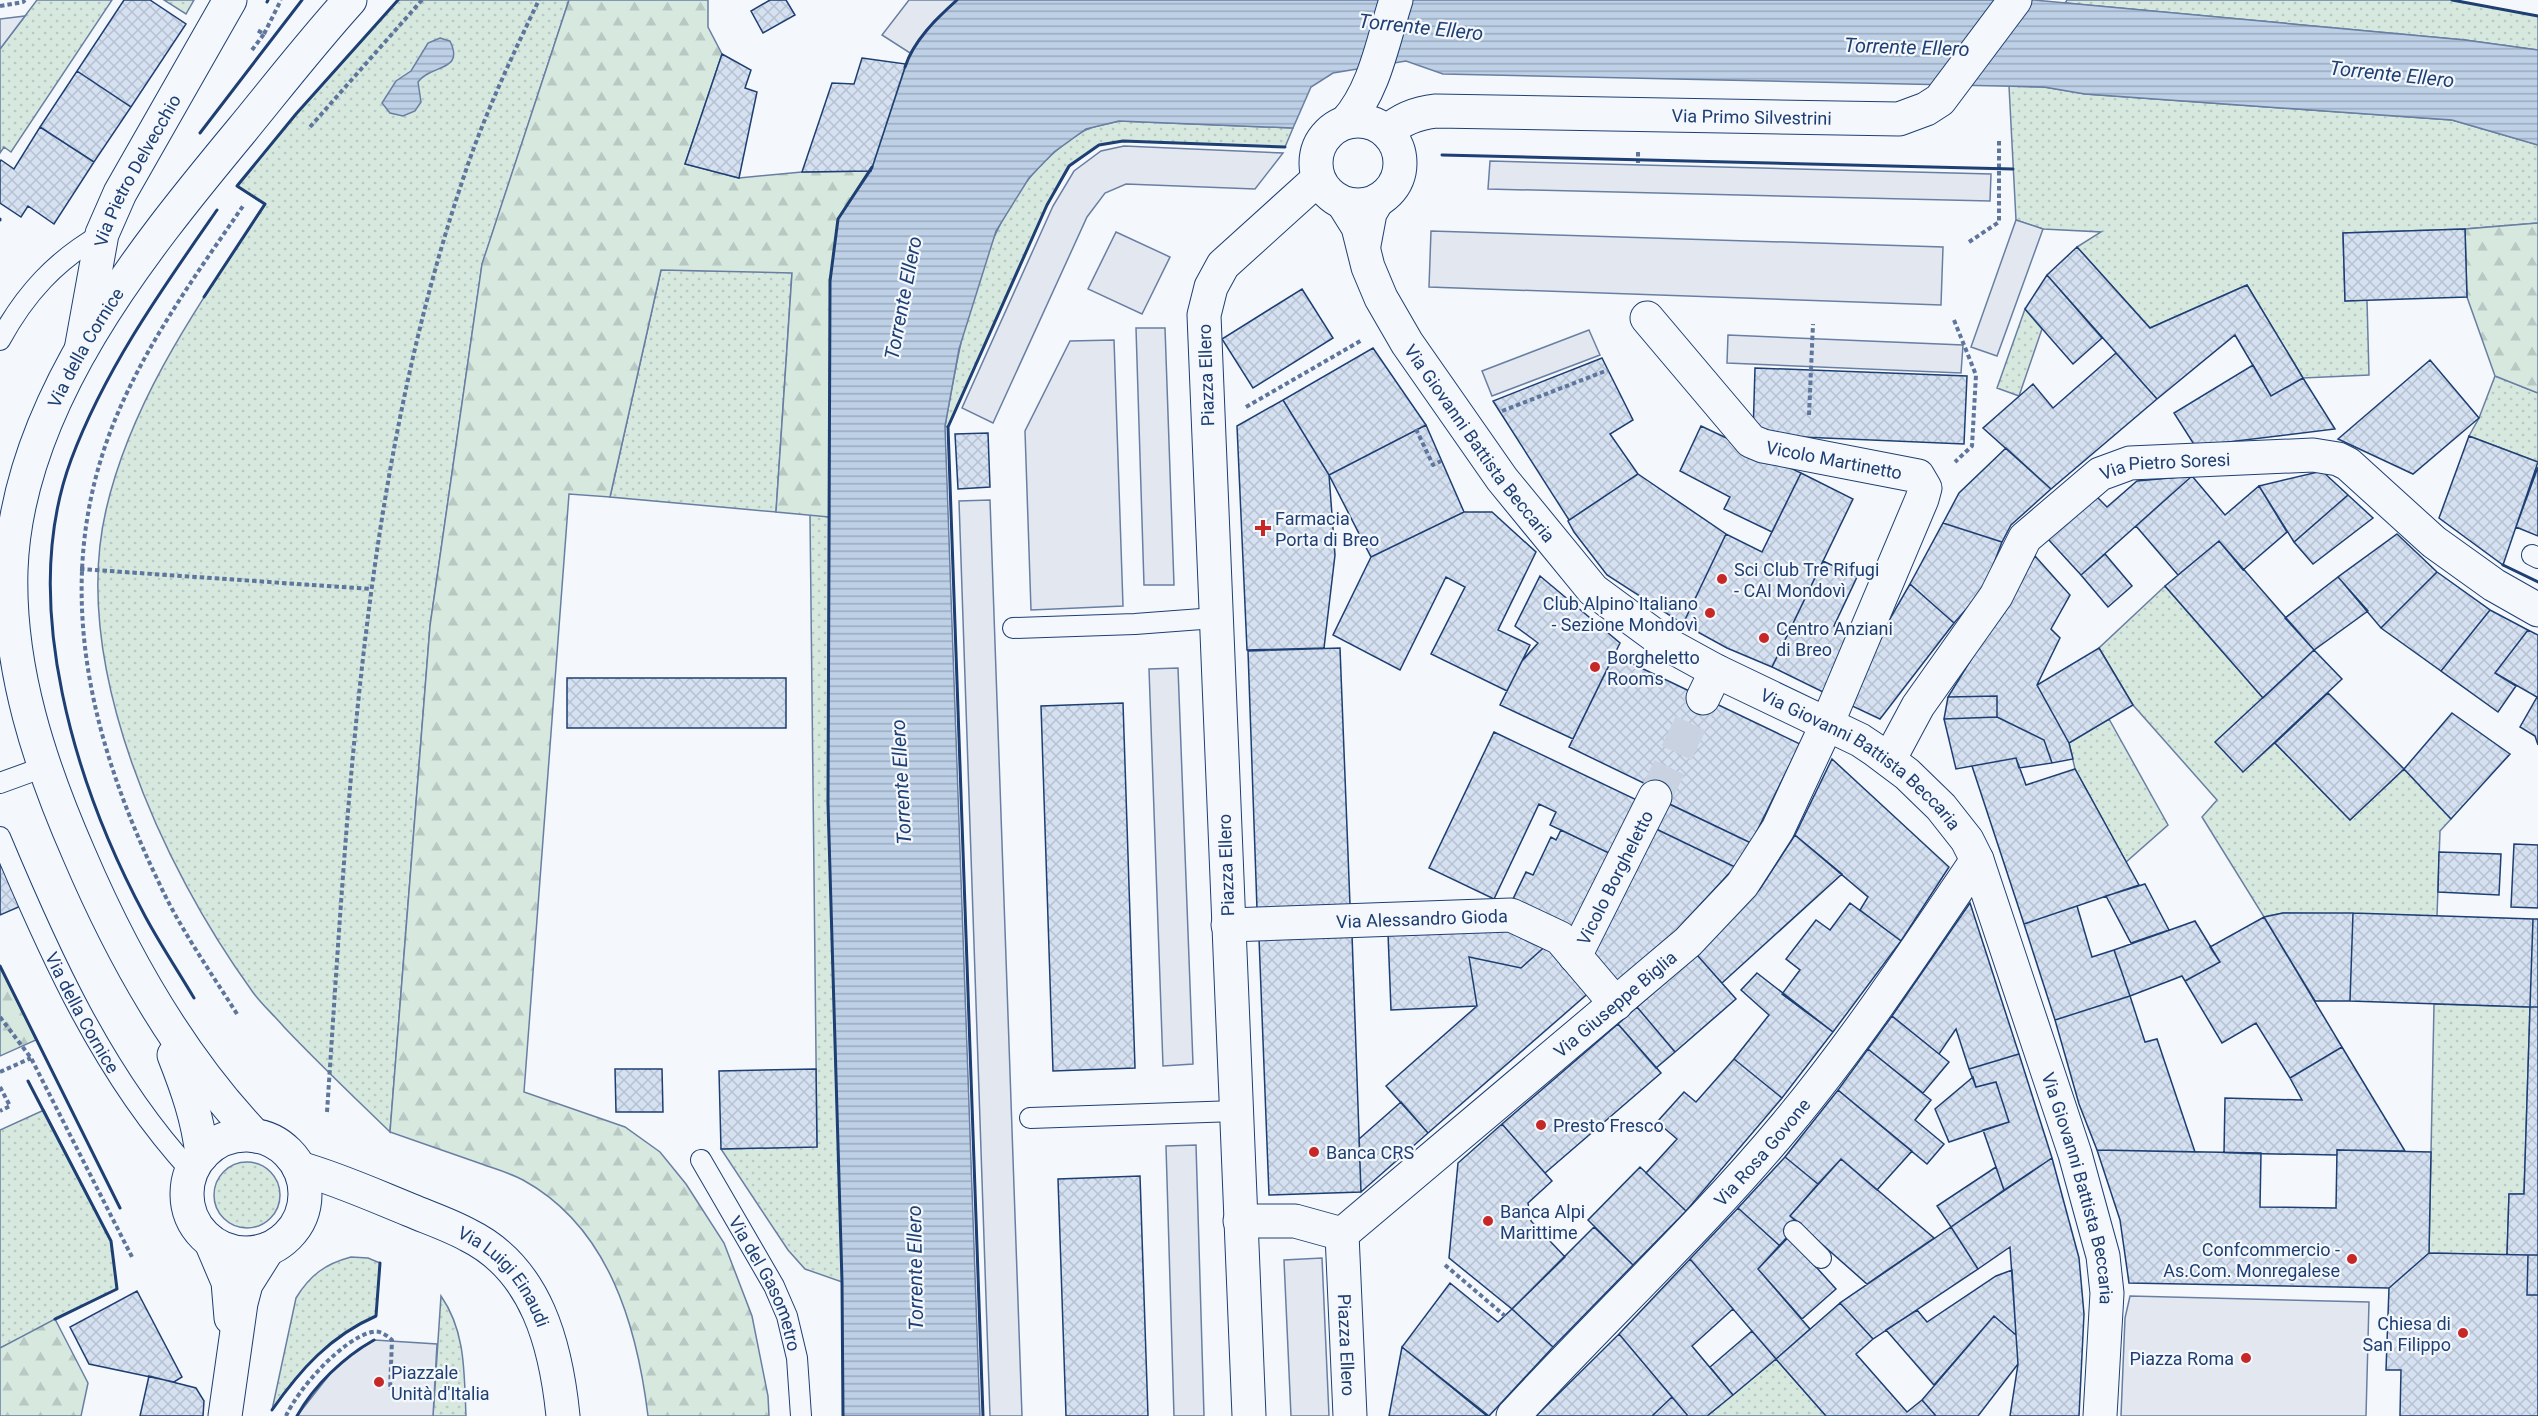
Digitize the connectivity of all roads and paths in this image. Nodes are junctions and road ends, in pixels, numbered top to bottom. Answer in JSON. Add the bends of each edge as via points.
{"nodes":[{"id":1,"x":25,"y":0,"type":"edge"},
{"id":2,"x":230,"y":0,"type":"edge"},
{"id":3,"x":281,"y":0,"type":"edge"},
{"id":4,"x":350,"y":0,"type":"edge"},
{"id":5,"x":422,"y":0,"type":"edge"},
{"id":6,"x":539,"y":0,"type":"edge"},
{"id":7,"x":1396,"y":0,"type":"edge"},
{"id":8,"x":2015,"y":0,"type":"edge"},
{"id":9,"x":0,"y":6,"type":"edge"},
{"id":10,"x":264,"y":34,"type":"dead end"},
{"id":11,"x":1368,"y":88,"type":"junction"},
{"id":12,"x":1346,"y":122,"type":"junction"},
{"id":13,"x":310,"y":127,"type":"dead end"},
{"id":14,"x":1388,"y":138,"type":"junction"},
{"id":15,"x":1999,"y":141,"type":"dead end"},
{"id":16,"x":1331,"y":193,"type":"junction"},
{"id":17,"x":1377,"y":201,"type":"junction"},
{"id":18,"x":243,"y":207,"type":"dead end"},
{"id":19,"x":102,"y":234,"type":"junction"},
{"id":20,"x":1969,"y":242,"type":"dead end"},
{"id":21,"x":1364,"y":245,"type":"junction"},
{"id":22,"x":1647,"y":318,"type":"dead end"},
{"id":23,"x":1954,"y":320,"type":"dead end"},
{"id":24,"x":1813,"y":324,"type":"dead end"},
{"id":25,"x":1371,"y":335,"type":"dead end"},
{"id":26,"x":0,"y":340,"type":"edge"},
{"id":27,"x":81,"y":353,"type":"junction"},
{"id":28,"x":1608,"y":370,"type":"dead end"},
{"id":29,"x":1238,"y":412,"type":"dead end"},
{"id":30,"x":1500,"y":412,"type":"dead end"},
{"id":31,"x":1410,"y":420,"type":"dead end"},
{"id":32,"x":1809,"y":427,"type":"dead end"},
{"id":33,"x":1972,"y":446,"type":"dead end"},
{"id":34,"x":1442,"y":461,"type":"dead end"},
{"id":35,"x":81,"y":569,"type":"junction"},
{"id":36,"x":371,"y":589,"type":"junction"},
{"id":37,"x":2538,"y":610,"type":"edge"},
{"id":38,"x":1215,"y":618,"type":"junction"},
{"id":39,"x":1014,"y":628,"type":"dead end"},
{"id":40,"x":1827,"y":724,"type":"junction"},
{"id":41,"x":1889,"y":760,"type":"junction"},
{"id":42,"x":44,"y":767,"type":"junction"},
{"id":43,"x":0,"y":783,"type":"edge"},
{"id":44,"x":1655,"y":797,"type":"tunnel mouth"},
{"id":45,"x":0,"y":837,"type":"edge"},
{"id":46,"x":1977,"y":860,"type":"junction"},
{"id":47,"x":1228,"y":926,"type":"junction"},
{"id":48,"x":1575,"y":956,"type":"junction"},
{"id":49,"x":1616,"y":1004,"type":"junction"},
{"id":50,"x":154,"y":1006,"type":"junction"},
{"id":51,"x":237,"y":1014,"type":"dead end"},
{"id":52,"x":0,"y":1017,"type":"edge"},
{"id":53,"x":31,"y":1058,"type":"junction"},
{"id":54,"x":0,"y":1072,"type":"edge"},
{"id":55,"x":0,"y":1087,"type":"edge"},
{"id":56,"x":0,"y":1111,"type":"edge"},
{"id":57,"x":1236,"y":1111,"type":"junction"},
{"id":58,"x":327,"y":1112,"type":"dead end"},
{"id":59,"x":1030,"y":1118,"type":"dead end"},
{"id":60,"x":255,"y":1136,"type":"junction"},
{"id":61,"x":701,"y":1160,"type":"dead end"},
{"id":62,"x":197,"y":1163,"type":"junction"},
{"id":63,"x":299,"y":1168,"type":"junction"},
{"id":64,"x":375,"y":1196,"type":"junction"},
{"id":65,"x":1240,"y":1221,"type":"junction"},
{"id":66,"x":297,"y":1224,"type":"junction"},
{"id":67,"x":1794,"y":1231,"type":"dead end"},
{"id":68,"x":1342,"y":1234,"type":"junction"},
{"id":69,"x":211,"y":1242,"type":"junction"},
{"id":70,"x":268,"y":1249,"type":"junction"},
{"id":71,"x":132,"y":1257,"type":"dead end"},
{"id":72,"x":1821,"y":1258,"type":"dead end"},
{"id":73,"x":1445,"y":1265,"type":"dead end"},
{"id":74,"x":1505,"y":1316,"type":"dead end"},
{"id":75,"x":231,"y":1364,"type":"junction"},
{"id":76,"x":390,"y":1390,"type":"dead end"},
{"id":77,"x":225,"y":1416,"type":"edge"},
{"id":78,"x":286,"y":1416,"type":"edge"},
{"id":79,"x":563,"y":1416,"type":"edge"},
{"id":80,"x":801,"y":1416,"type":"edge"},
{"id":81,"x":1249,"y":1416,"type":"edge"},
{"id":82,"x":1350,"y":1416,"type":"edge"},
{"id":83,"x":1514,"y":1416,"type":"edge"},
{"id":84,"x":2100,"y":1416,"type":"edge"}],
"edges":[{"from":1,"to":9,"type":"path"},
{"from":2,"to":19,"type":"street","name":"Via Pietro Delvecchio","via":[[120,193]]},
{"from":3,"to":10,"type":"path"},
{"from":4,"to":27,"type":"street","name":"Via della Cornice","via":[[196,186],[106,309]]},
{"from":5,"to":13,"type":"path"},
{"from":6,"to":36,"type":"path","via":[[463,178],[438,260],[410,372]]},
{"from":7,"to":11,"type":"street"},
{"from":8,"to":14,"type":"street","name":"Via Primo Silvestrini","via":[[1940,100],[1899,119],[1436,111],[1416,125],[1404,142]]},
{"from":11,"to":12,"type":"street"},
{"from":11,"to":14,"type":"street","via":[[1370,103]]},
{"from":12,"to":14,"type":"street","via":[[1364,121]]},
{"from":12,"to":16,"type":"street","via":[[1330,130],[1315,161]]},
{"from":14,"to":17,"type":"street","via":[[1399,175],[1392,189]]},
{"from":15,"to":20,"type":"path","via":[[1999,222]]},
{"from":16,"to":17,"type":"street","via":[[1354,206]]},
{"from":16,"to":21,"type":"street","name":"Via Giovanni Battista Beccaria","via":[[1358,226]]},
{"from":16,"to":38,"type":"street","name":"Piazza Ellero","via":[[1291,202],[1223,265],[1206,302],[1203,327]]},
{"from":17,"to":21,"type":"street","name":"Via Giovanni Battista Beccaria","via":[[1370,213]]},
{"from":18,"to":35,"type":"path","via":[[176,306],[123,403],[101,459]]},
{"from":19,"to":26,"type":"lane","via":[[76,249],[48,274],[26,299]]},
{"from":19,"to":27,"type":"street","name":"Via Pietro Delvecchio"},
{"from":21,"to":40,"type":"street","name":"Via Giovanni Battista Beccaria","via":[[1381,298],[1407,343],[1502,479],[1589,586],[1710,685]]},
{"from":22,"to":40,"type":"street","name":"Vicolo Martinetto","via":[[1751,441],[1918,476],[1925,488]]},
{"from":23,"to":33,"type":"path","via":[[1976,375]]},
{"from":24,"to":32,"type":"path"},
{"from":25,"to":29,"type":"path"},
{"from":27,"to":42,"type":"street","name":"Via della Cornice","via":[[42,432],[24,485],[11,570],[19,668]]},
{"from":28,"to":30,"type":"path"},
{"from":31,"to":34,"type":"path","via":[[1432,465]]},
{"from":35,"to":36,"type":"path"},
{"from":35,"to":51,"type":"path","via":[[86,666],[101,736],[160,885]]},
{"from":36,"to":58,"type":"path"},
{"from":37,"to":41,"type":"street","name":"Via Pietro Soresi","via":[[2494,585],[2434,542],[2338,459],[2313,455],[2120,465],[2091,480],[2025,538],[1996,596],[1918,706]]},
{"from":38,"to":39,"type":"lane"},
{"from":38,"to":47,"type":"street","name":"Piazza Ellero"},
{"from":40,"to":41,"type":"street","name":"Via Giovanni Battista Beccaria"},
{"from":40,"to":49,"type":"street","name":"Via Giuseppe Biglia","via":[[1778,829],[1748,876],[1688,942]]},
{"from":41,"to":46,"type":"street","name":"Via Giovanni Battista Beccaria","via":[[1941,807]]},
{"from":42,"to":43,"type":"lane"},
{"from":42,"to":50,"type":"street","name":"Via della Cornice","via":[[86,870]]},
{"from":44,"to":48,"type":"street","name":"Vicolo Borgheletto"},
{"from":45,"to":62,"type":"lane","name":"Via della Cornice","via":[[34,918],[94,1033],[168,1146]]},
{"from":46,"to":83,"type":"street","name":"Via Rosa Govone","via":[[1900,974],[1746,1185],[1694,1229]]},
{"from":46,"to":84,"type":"street","name":"Via Giovanni Battista Beccaria","via":[[2075,1154],[2103,1256],[2107,1317]]},
{"from":47,"to":48,"type":"street","name":"Via Alessandro Gioda","via":[[1510,915],[1555,935]]},
{"from":47,"to":57,"type":"street","name":"Piazza Ellero"},
{"from":48,"to":49,"type":"street","name":"Via Alessandro Gioda"},
{"from":49,"to":68,"type":"street","name":"Via Giuseppe Biglia"},
{"from":50,"to":60,"type":"street","name":"Via della Cornice","via":[[198,1070]]},
{"from":50,"to":62,"type":"street","name":"Via della Cornice","via":[[200,1130]]},
{"from":52,"to":53,"type":"path"},
{"from":53,"to":54,"type":"path"},
{"from":53,"to":71,"type":"path"},
{"from":55,"to":56,"type":"path","via":[[10,1106]]},
{"from":57,"to":59,"type":"lane"},
{"from":57,"to":65,"type":"street","name":"Piazza Ellero"},
{"from":60,"to":62,"type":"street","via":[[236,1136],[217,1143]]},
{"from":60,"to":63,"type":"street","name":"Via della Cornice","via":[[288,1152]]},
{"from":61,"to":80,"type":"lane","name":"Via del Gasometro","via":[[774,1286],[787,1316],[797,1358]]},
{"from":62,"to":69,"type":"street","name":"Via della Cornice","via":[[187,1190],[189,1210]]},
{"from":63,"to":64,"type":"street","name":"Via Luigi Einaudi"},
{"from":63,"to":66,"type":"street","via":[[305,1187],[304,1206]]},
{"from":64,"to":66,"type":"street","name":"Via Luigi Einaudi","via":[[335,1199]]},
{"from":64,"to":79,"type":"street","name":"Via Luigi Einaudi","via":[[470,1236],[518,1275],[550,1341]]},
{"from":65,"to":68,"type":"street","via":[[1295,1221]]},
{"from":65,"to":81,"type":"street","name":"Piazza Ellero"},
{"from":66,"to":70,"type":"street","via":[[285,1239]]},
{"from":67,"to":72,"type":"lane"},
{"from":68,"to":82,"type":"street","name":"Piazza Ellero"},
{"from":69,"to":70,"type":"street","via":[[229,1251]]},
{"from":69,"to":75,"type":"street","name":"Via della Cornice","via":[[228,1282]]},
{"from":70,"to":75,"type":"street","via":[[246,1284]]},
{"from":73,"to":74,"type":"path"},
{"from":75,"to":77,"type":"street"},
{"from":76,"to":78,"type":"path","via":[[394,1346],[383,1333],[372,1332],[331,1358],[301,1390]]}]}
